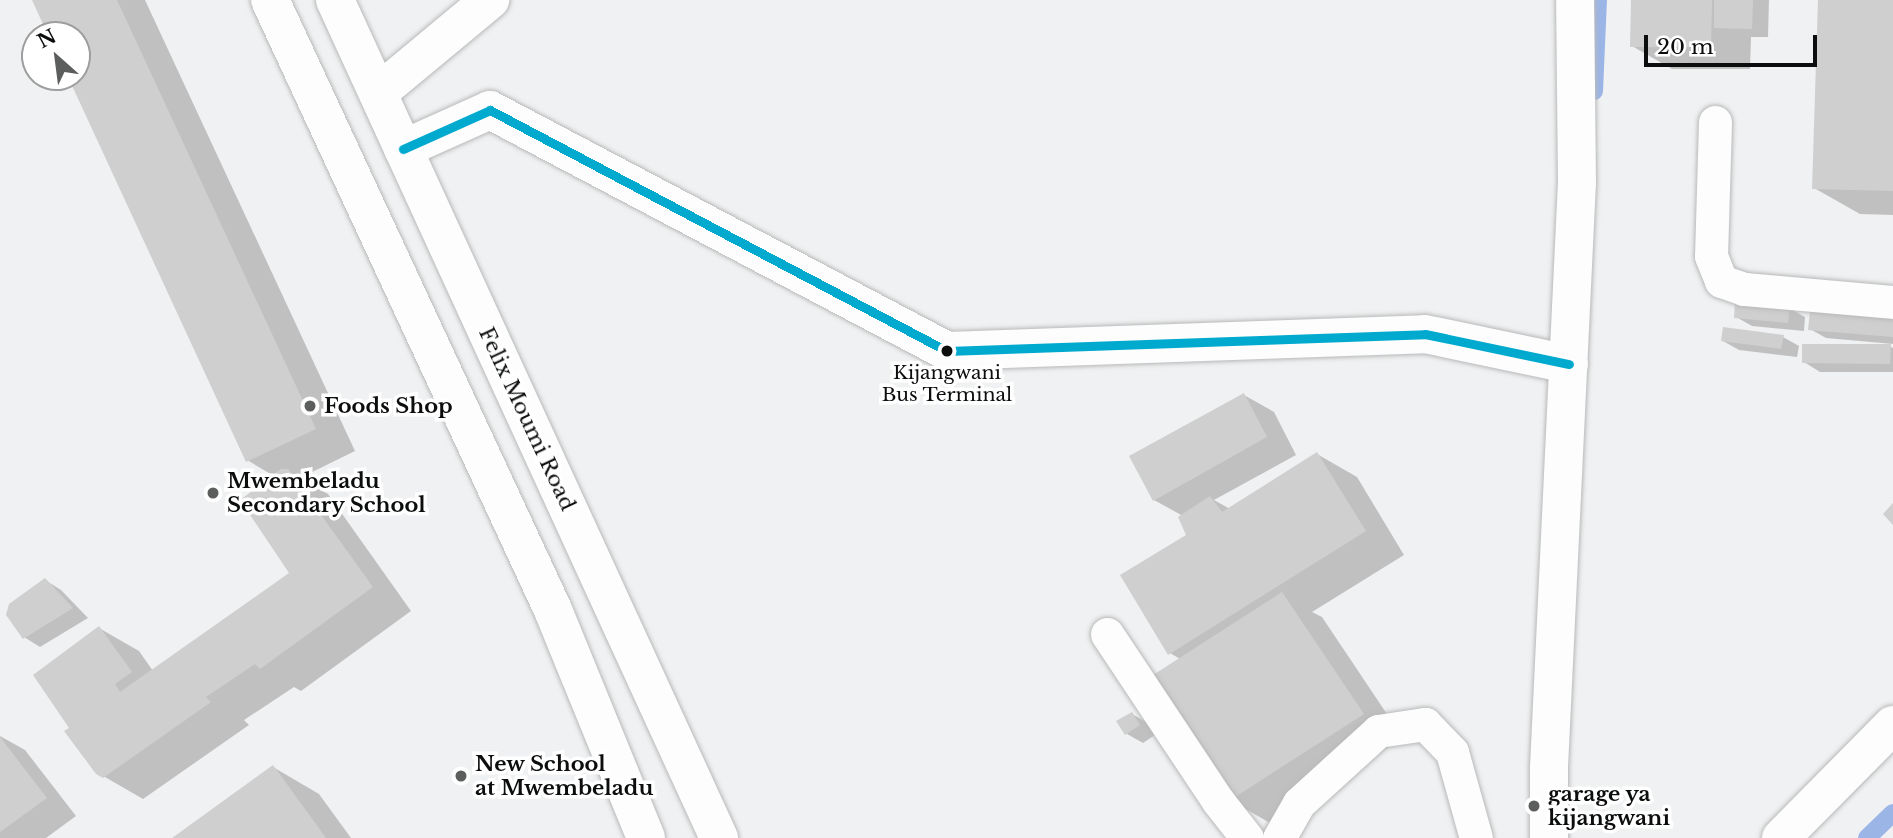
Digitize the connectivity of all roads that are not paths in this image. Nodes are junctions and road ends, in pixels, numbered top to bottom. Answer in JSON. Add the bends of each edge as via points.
{"nodes":[{"id":1,"x":270,"y":0,"type":"edge"},
{"id":2,"x":335,"y":0,"type":"edge"},
{"id":3,"x":490,"y":0,"type":"edge"},
{"id":4,"x":1575,"y":0,"type":"edge"},
{"id":5,"x":378,"y":93,"type":"junction"},
{"id":6,"x":1715,"y":122,"type":"dead end"},
{"id":7,"x":403,"y":149,"type":"junction"},
{"id":8,"x":1893,"y":302,"type":"edge"},
{"id":9,"x":1569,"y":364,"type":"junction"},
{"id":10,"x":1107,"y":634,"type":"dead end"},
{"id":11,"x":1893,"y":725,"type":"edge"},
{"id":12,"x":646,"y":838,"type":"edge"},
{"id":13,"x":719,"y":838,"type":"edge"},
{"id":14,"x":1247,"y":838,"type":"edge"},
{"id":15,"x":1279,"y":838,"type":"edge"},
{"id":16,"x":1476,"y":838,"type":"edge"},
{"id":17,"x":1549,"y":838,"type":"edge"},
{"id":18,"x":1781,"y":838,"type":"edge"}],
"edges":[{"from":1,"to":12,"type":"street","via":[[553,610]]},
{"from":2,"to":5,"type":"street","name":"Felix Moumi Road"},
{"from":3,"to":5,"type":"street"},
{"from":4,"to":9,"type":"street","via":[[1577,183]]},
{"from":5,"to":7,"type":"street","name":"Felix Moumi Road"},
{"from":6,"to":8,"type":"lane","via":[[1711,256],[1721,281],[1744,289]]},
{"from":7,"to":9,"type":"street","via":[[490,110],[947,351],[1425,334]]},
{"from":7,"to":13,"type":"street","name":"Felix Moumi Road"},
{"from":9,"to":17,"type":"street"},
{"from":10,"to":14,"type":"lane"},
{"from":11,"to":18,"type":"street"},
{"from":15,"to":16,"type":"lane","via":[[1299,803],[1378,731],[1425,724],[1452,752]]}]}
